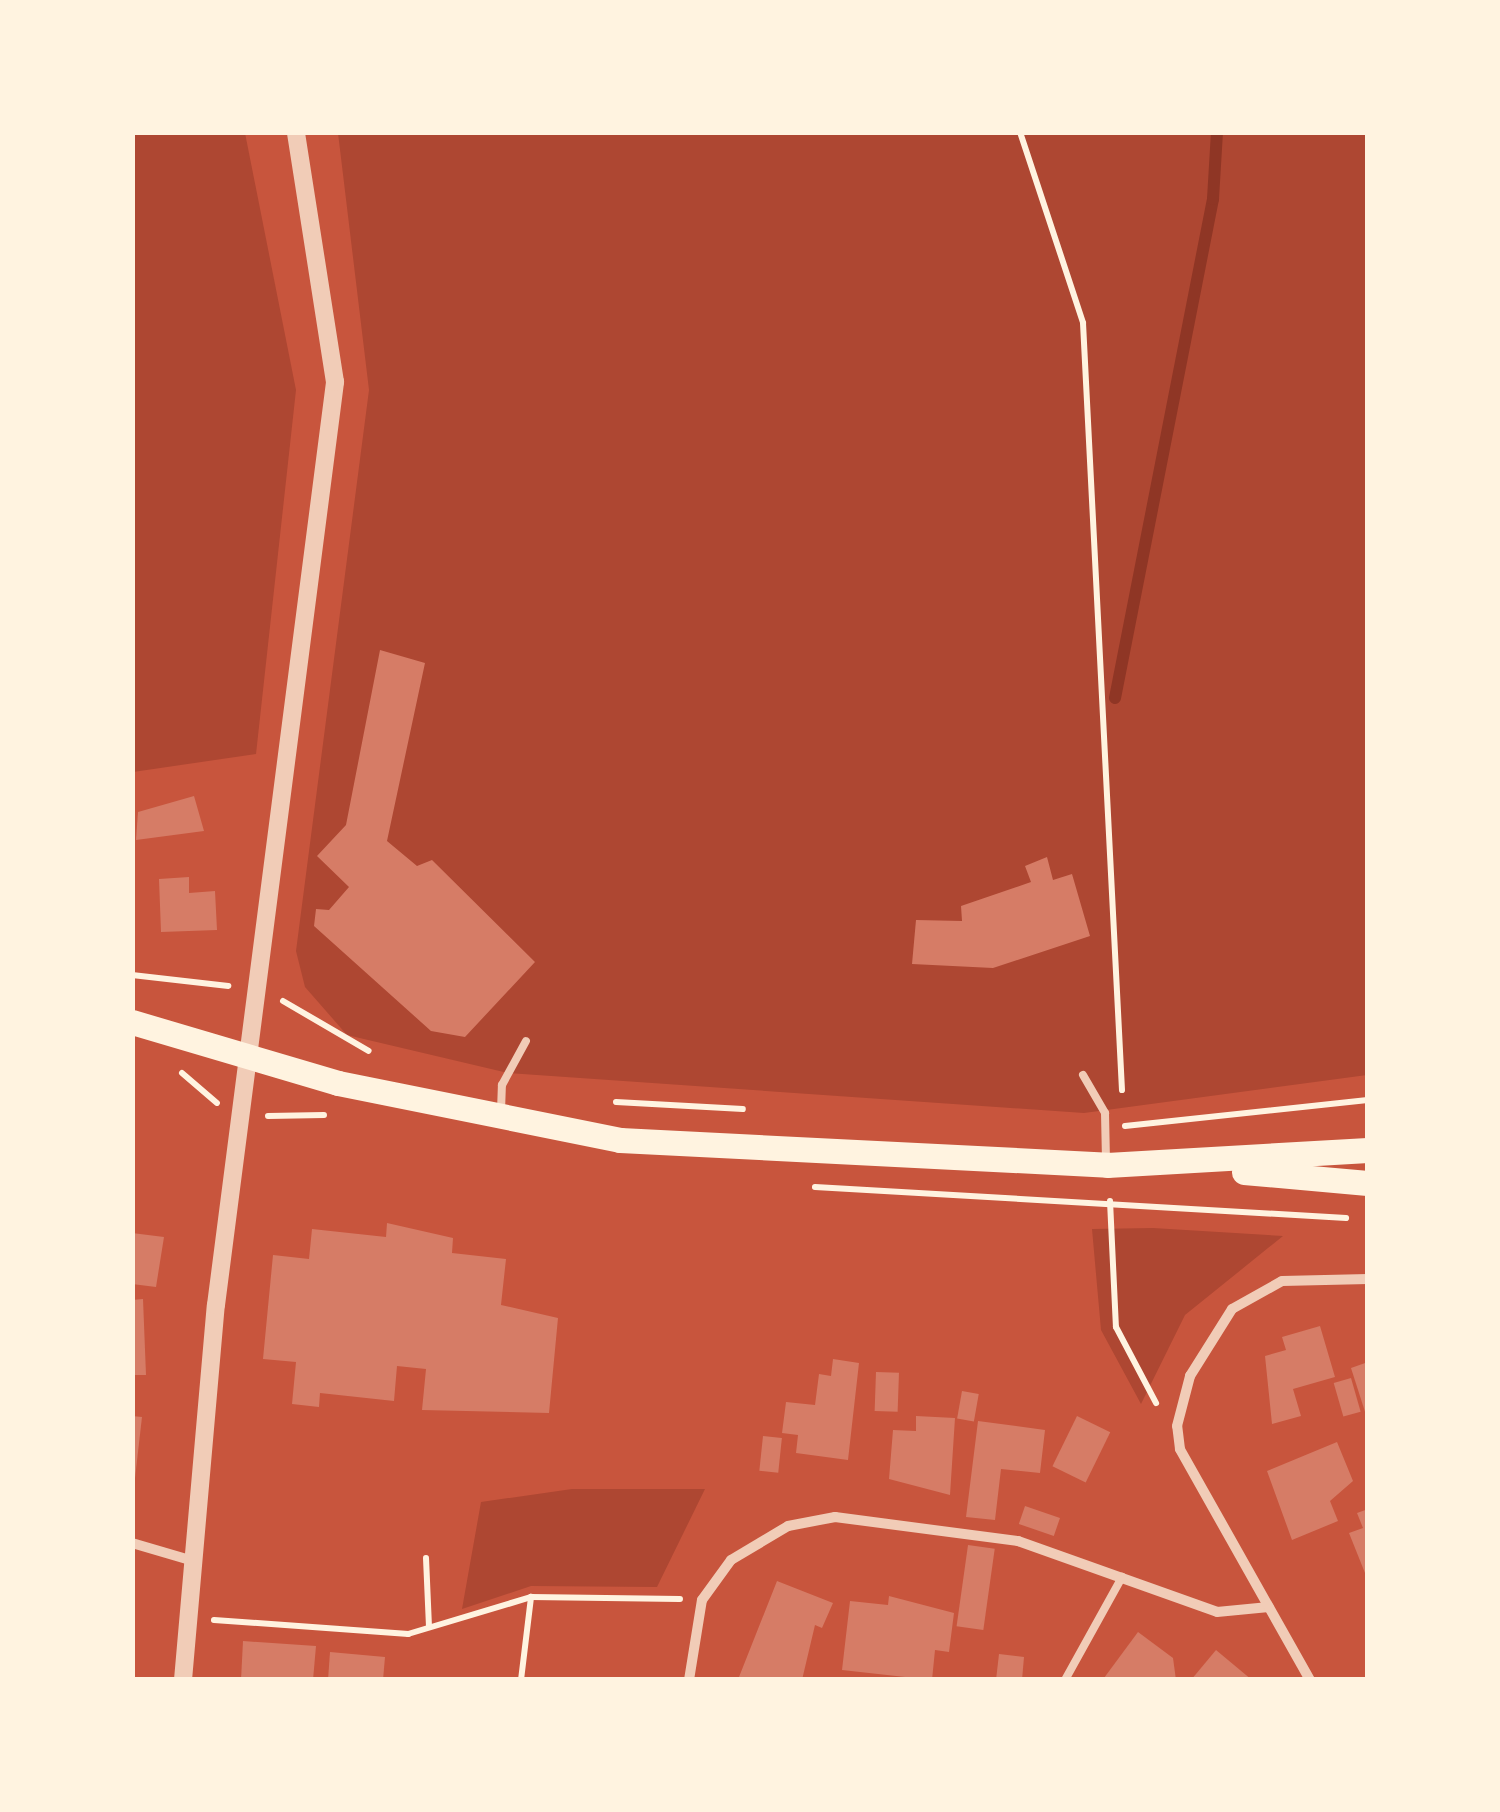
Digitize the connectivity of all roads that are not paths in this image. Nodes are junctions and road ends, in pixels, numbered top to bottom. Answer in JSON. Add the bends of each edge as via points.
{"nodes":[{"id":1,"x":296,"y":132,"type":"edge"},
{"id":2,"x":132,"y":1022,"type":"edge"},
{"id":3,"x":526,"y":1042,"type":"dead end"},
{"id":4,"x":247,"y":1057,"type":"junction"},
{"id":5,"x":1083,"y":1076,"type":"dead end"},
{"id":6,"x":500,"y":1119,"type":"junction"},
{"id":7,"x":1368,"y":1150,"type":"edge"},
{"id":8,"x":1107,"y":1165,"type":"junction"},
{"id":9,"x":1164,"y":1165,"type":"junction"},
{"id":10,"x":1368,"y":1183,"type":"edge"},
{"id":11,"x":1368,"y":1279,"type":"edge"},
{"id":12,"x":132,"y":1543,"type":"edge"},
{"id":13,"x":193,"y":1560,"type":"junction"},
{"id":14,"x":1122,"y":1577,"type":"junction"},
{"id":15,"x":1269,"y":1607,"type":"junction"},
{"id":16,"x":183,"y":1680,"type":"edge"},
{"id":17,"x":689,"y":1680,"type":"edge"},
{"id":18,"x":1065,"y":1680,"type":"edge"},
{"id":19,"x":1310,"y":1680,"type":"edge"}],
"edges":[{"from":1,"to":4,"type":"street","via":[[336,382]]},
{"from":2,"to":4,"type":"main road"},
{"from":3,"to":6,"type":"lane","via":[[502,1086]]},
{"from":4,"to":6,"type":"main road"},
{"from":4,"to":13,"type":"street"},
{"from":5,"to":8,"type":"lane","via":[[1104,1128]]},
{"from":6,"to":8,"type":"main road","via":[[769,1152]]},
{"from":7,"to":9,"type":"main road"},
{"from":8,"to":9,"type":"main road"},
{"from":9,"to":10,"type":"main road"},
{"from":11,"to":15,"type":"street","via":[[1282,1281],[1232,1309],[1190,1376],[1180,1450]]},
{"from":12,"to":13,"type":"street"},
{"from":13,"to":16,"type":"street"},
{"from":14,"to":15,"type":"street","via":[[1217,1612]]},
{"from":14,"to":17,"type":"street","via":[[1018,1540],[835,1517],[764,1536],[731,1560],[702,1600]]},
{"from":14,"to":18,"type":"lane"},
{"from":15,"to":19,"type":"street"}]}
